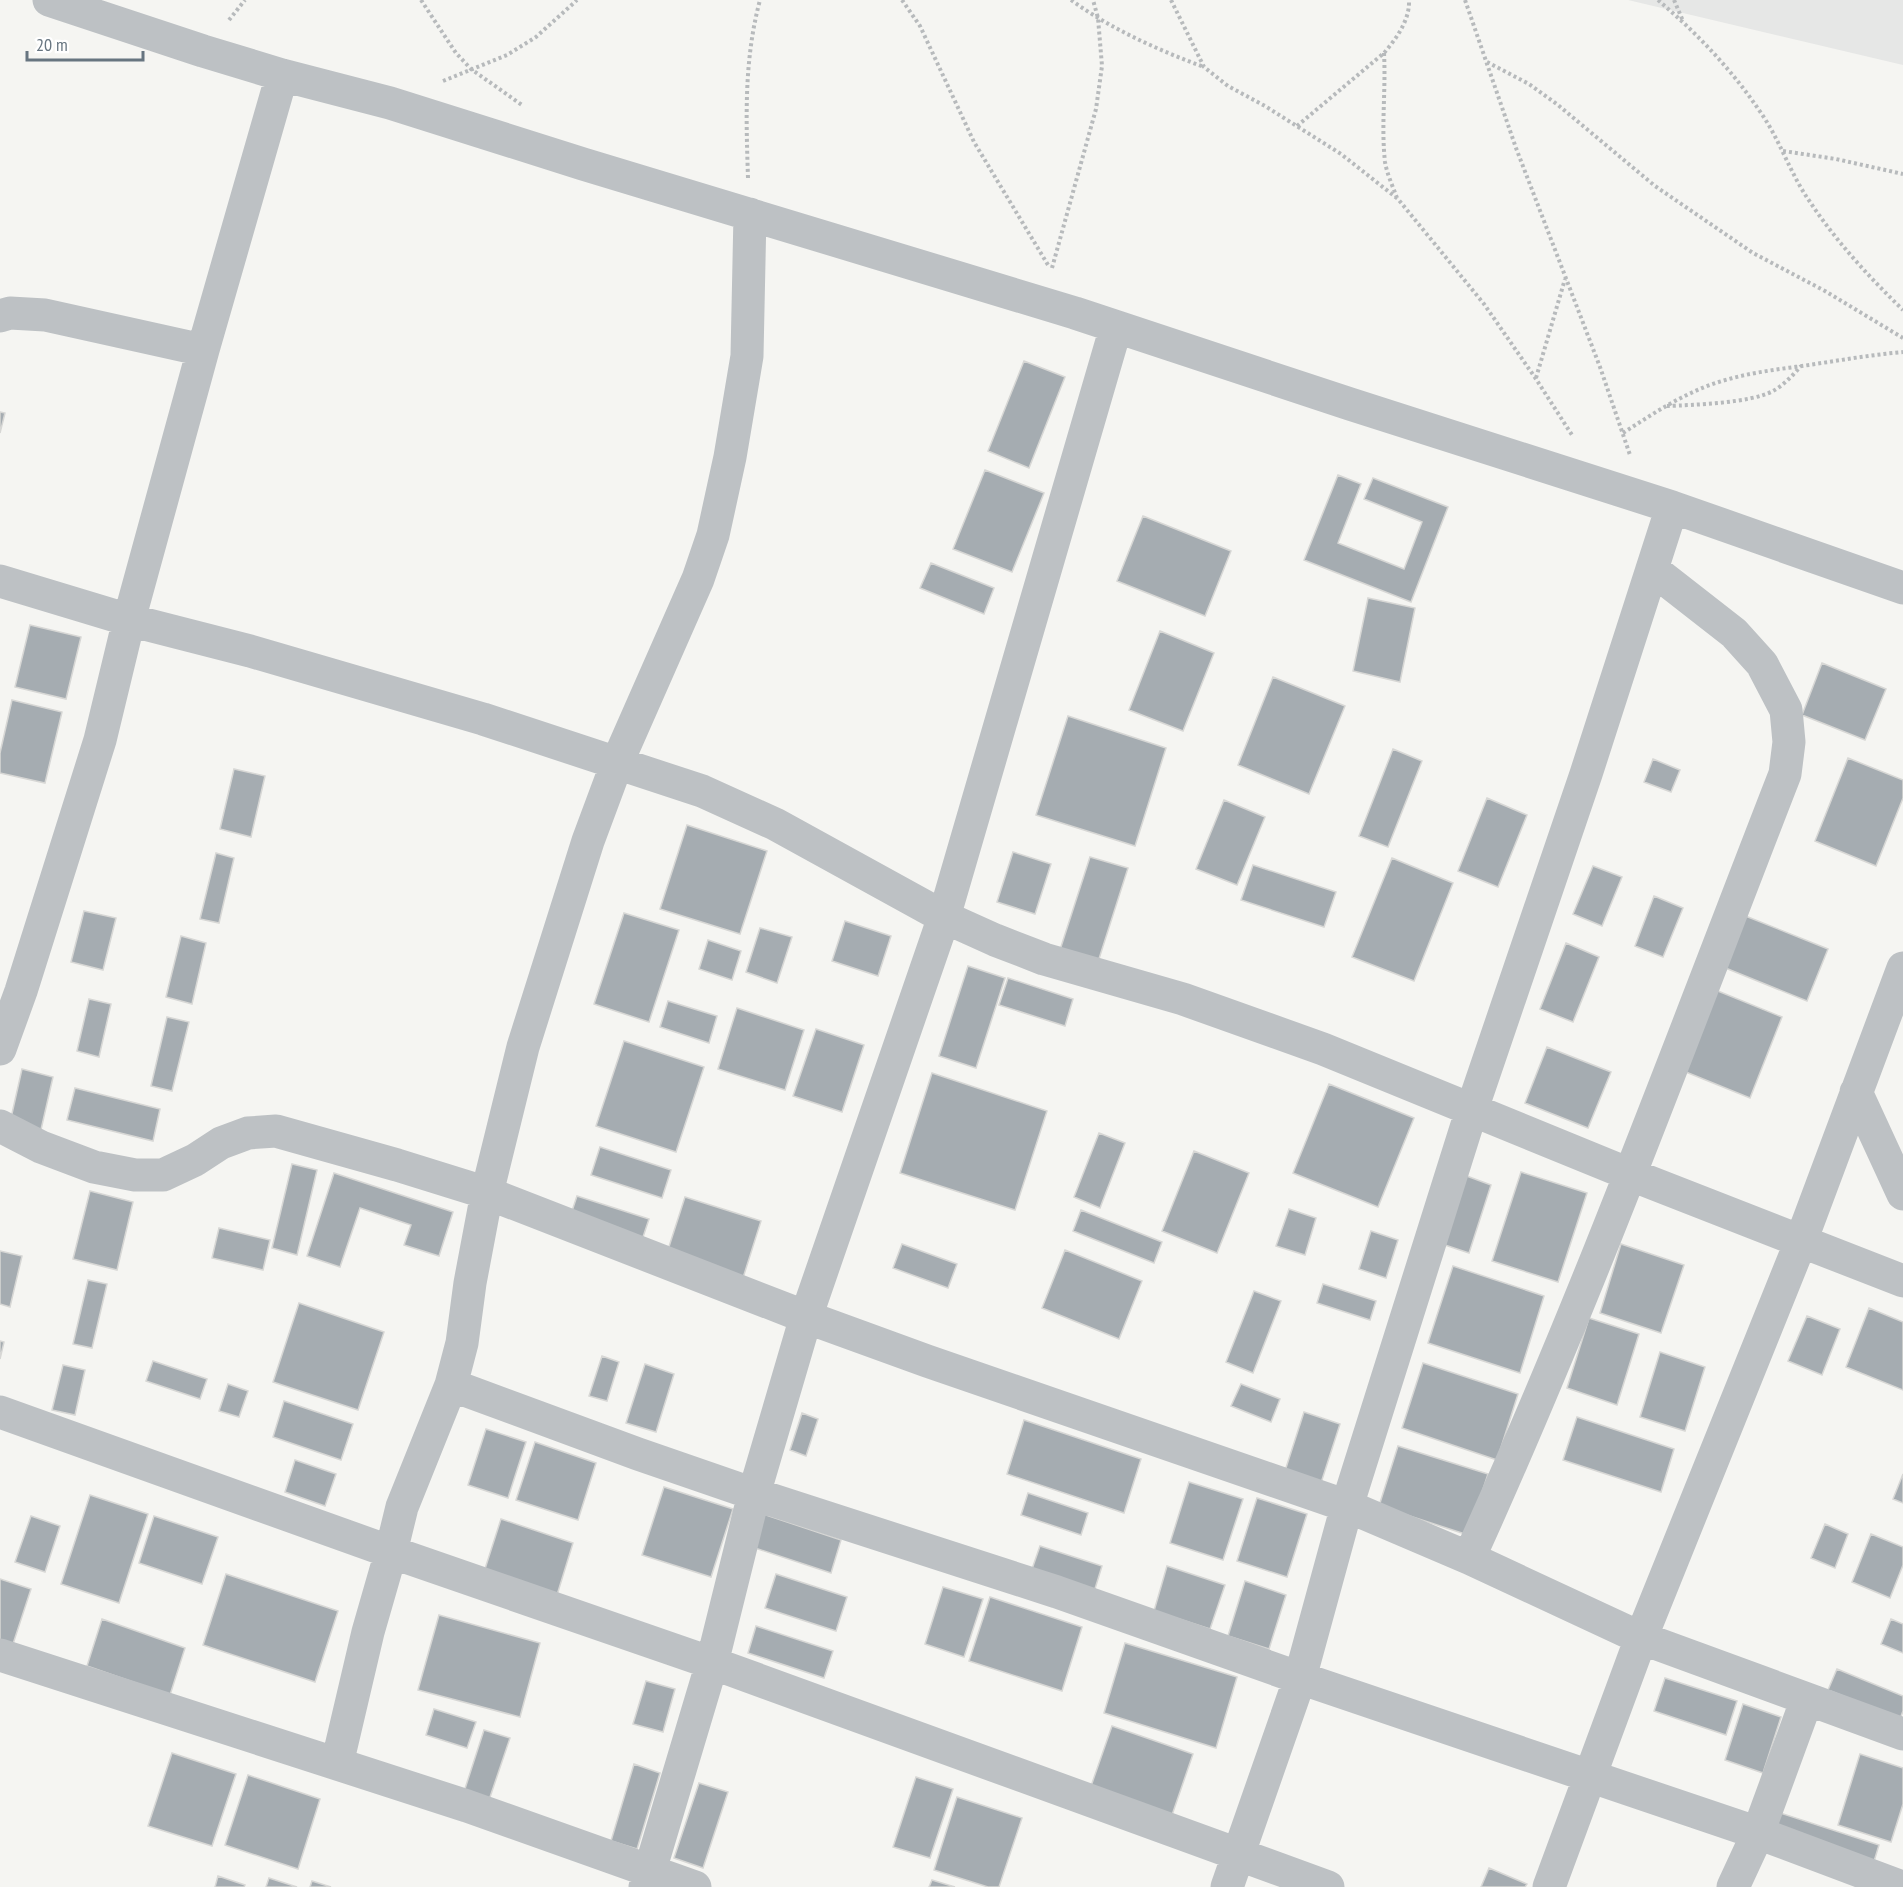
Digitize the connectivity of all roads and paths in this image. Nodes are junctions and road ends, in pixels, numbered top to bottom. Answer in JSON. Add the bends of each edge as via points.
{"nodes":[{"id":1,"x":49,"y":0,"type":"edge"},
{"id":2,"x":421,"y":0,"type":"edge"},
{"id":3,"x":577,"y":0,"type":"edge"},
{"id":4,"x":760,"y":0,"type":"edge"},
{"id":5,"x":902,"y":0,"type":"edge"},
{"id":6,"x":1071,"y":0,"type":"edge"},
{"id":7,"x":1093,"y":0,"type":"edge"},
{"id":8,"x":1172,"y":0,"type":"edge"},
{"id":9,"x":1409,"y":0,"type":"edge"},
{"id":10,"x":1465,"y":0,"type":"edge"},
{"id":11,"x":1658,"y":0,"type":"edge"},
{"id":12,"x":1674,"y":0,"type":"edge"},
{"id":13,"x":1098,"y":18,"type":"junction"},
{"id":14,"x":1683,"y":21,"type":"junction"},
{"id":15,"x":1384,"y":54,"type":"junction"},
{"id":16,"x":1487,"y":62,"type":"junction"},
{"id":17,"x":1204,"y":67,"type":"junction"},
{"id":18,"x":471,"y":69,"type":"junction"},
{"id":19,"x":282,"y":75,"type":"junction"},
{"id":20,"x":441,"y":82,"type":"dead end"},
{"id":21,"x":527,"y":109,"type":"dead end"},
{"id":22,"x":1297,"y":126,"type":"junction"},
{"id":23,"x":1783,"y":151,"type":"junction"},
{"id":24,"x":1903,"y":174,"type":"edge"},
{"id":25,"x":1398,"y":199,"type":"junction"},
{"id":26,"x":750,"y":214,"type":"junction"},
{"id":27,"x":1565,"y":278,"type":"junction"},
{"id":28,"x":1903,"y":310,"type":"edge"},
{"id":29,"x":0,"y":316,"type":"edge"},
{"id":30,"x":1116,"y":327,"type":"junction"},
{"id":31,"x":1903,"y":338,"type":"edge"},
{"id":32,"x":203,"y":350,"type":"junction"},
{"id":33,"x":1903,"y":352,"type":"edge"},
{"id":34,"x":1802,"y":366,"type":"junction"},
{"id":35,"x":1536,"y":379,"type":"junction"},
{"id":36,"x":1665,"y":406,"type":"junction"},
{"id":37,"x":1623,"y":433,"type":"junction"},
{"id":38,"x":1573,"y":438,"type":"dead end"},
{"id":39,"x":1658,"y":503,"type":"junction"},
{"id":40,"x":1652,"y":569,"type":"junction"},
{"id":41,"x":0,"y":581,"type":"edge"},
{"id":42,"x":1903,"y":588,"type":"edge"},
{"id":43,"x":129,"y":621,"type":"junction"},
{"id":44,"x":617,"y":763,"type":"junction"},
{"id":45,"x":944,"y":917,"type":"junction"},
{"id":46,"x":1903,"y":968,"type":"edge"},
{"id":47,"x":0,"y":1049,"type":"edge"},
{"id":48,"x":1856,"y":1092,"type":"junction"},
{"id":49,"x":1472,"y":1109,"type":"junction"},
{"id":50,"x":0,"y":1125,"type":"edge"},
{"id":51,"x":1629,"y":1174,"type":"junction"},
{"id":52,"x":487,"y":1193,"type":"junction"},
{"id":53,"x":1903,"y":1194,"type":"edge"},
{"id":54,"x":1801,"y":1241,"type":"junction"},
{"id":55,"x":1903,"y":1281,"type":"edge"},
{"id":56,"x":806,"y":1317,"type":"junction"},
{"id":57,"x":451,"y":1385,"type":"junction"},
{"id":58,"x":0,"y":1412,"type":"edge"},
{"id":59,"x":754,"y":1494,"type":"junction"},
{"id":60,"x":1347,"y":1506,"type":"junction"},
{"id":61,"x":391,"y":1552,"type":"junction"},
{"id":62,"x":1469,"y":1558,"type":"junction"},
{"id":63,"x":1641,"y":1638,"type":"junction"},
{"id":64,"x":0,"y":1655,"type":"edge"},
{"id":65,"x":712,"y":1663,"type":"junction"},
{"id":66,"x":1299,"y":1678,"type":"junction"},
{"id":67,"x":1807,"y":1699,"type":"junction"},
{"id":68,"x":1903,"y":1734,"type":"edge"},
{"id":69,"x":337,"y":1764,"type":"junction"},
{"id":70,"x":1590,"y":1777,"type":"junction"},
{"id":71,"x":1758,"y":1833,"type":"junction"},
{"id":72,"x":1236,"y":1854,"type":"junction"},
{"id":73,"x":647,"y":1879,"type":"edge"},
{"id":74,"x":695,"y":1887,"type":"edge"},
{"id":75,"x":1227,"y":1887,"type":"edge"},
{"id":76,"x":1328,"y":1887,"type":"edge"},
{"id":77,"x":1549,"y":1887,"type":"edge"},
{"id":78,"x":1733,"y":1887,"type":"edge"},
{"id":79,"x":1902,"y":1887,"type":"edge"}],
"edges":[{"from":1,"to":19,"type":"street"},
{"from":2,"to":18,"type":"path"},
{"from":3,"to":18,"type":"path","via":[[536,37],[507,55]]},
{"from":4,"to":26,"type":"path","via":[[747,67]]},
{"from":5,"to":13,"type":"path","via":[[920,26],[974,142],[1052,271],[1096,109],[1102,66]]},
{"from":6,"to":13,"type":"path"},
{"from":7,"to":13,"type":"path"},
{"from":8,"to":17,"type":"path"},
{"from":9,"to":15,"type":"path","via":[[1403,24]]},
{"from":10,"to":16,"type":"path"},
{"from":11,"to":14,"type":"path"},
{"from":12,"to":14,"type":"path"},
{"from":13,"to":17,"type":"path"},
{"from":14,"to":23,"type":"path","via":[[1738,81]]},
{"from":15,"to":22,"type":"path"},
{"from":15,"to":25,"type":"path","via":[[1386,165]]},
{"from":16,"to":27,"type":"path"},
{"from":16,"to":31,"type":"path","via":[[1529,84],[1655,186],[1744,247]]},
{"from":17,"to":22,"type":"path","via":[[1228,86]]},
{"from":18,"to":20,"type":"path"},
{"from":18,"to":21,"type":"path"},
{"from":19,"to":26,"type":"street","via":[[390,103]]},
{"from":19,"to":32,"type":"street"},
{"from":22,"to":25,"type":"path","via":[[1341,154]]},
{"from":23,"to":24,"type":"path"},
{"from":23,"to":28,"type":"path","via":[[1807,197],[1832,232]]},
{"from":25,"to":35,"type":"path","via":[[1484,304]]},
{"from":26,"to":30,"type":"street"},
{"from":26,"to":44,"type":"street","via":[[747,356],[713,535],[698,579]]},
{"from":27,"to":35,"type":"path"},
{"from":27,"to":37,"type":"path"},
{"from":29,"to":32,"type":"street","via":[[45,315]]},
{"from":30,"to":39,"type":"street"},
{"from":30,"to":45,"type":"street"},
{"from":32,"to":43,"type":"street"},
{"from":33,"to":34,"type":"path"},
{"from":34,"to":36,"type":"path","via":[[1717,382]]},
{"from":34,"to":36,"type":"path","via":[[1773,391],[1755,398]]},
{"from":35,"to":38,"type":"path"},
{"from":36,"to":37,"type":"path"},
{"from":37,"to":39,"type":"path"},
{"from":39,"to":40,"type":"street"},
{"from":39,"to":42,"type":"street"},
{"from":40,"to":49,"type":"street"},
{"from":40,"to":51,"type":"street","via":[[1734,633],[1762,664],[1786,710],[1789,742],[1785,774]]},
{"from":41,"to":43,"type":"street"},
{"from":43,"to":44,"type":"street","via":[[360,683]]},
{"from":43,"to":47,"type":"street","via":[[100,740]]},
{"from":44,"to":45,"type":"street","via":[[702,791],[775,824]]},
{"from":44,"to":52,"type":"street","via":[[588,841],[523,1047]]},
{"from":45,"to":49,"type":"street","via":[[1044,959],[1183,999],[1323,1049]]},
{"from":45,"to":56,"type":"street"},
{"from":46,"to":48,"type":"street"},
{"from":48,"to":53,"type":"street"},
{"from":48,"to":54,"type":"street"},
{"from":49,"to":51,"type":"street"},
{"from":49,"to":60,"type":"street"},
{"from":50,"to":52,"type":"street","via":[[41,1147],[94,1167],[135,1175],[163,1175],[221,1143],[248,1133],[276,1131]]},
{"from":51,"to":54,"type":"street"},
{"from":51,"to":62,"type":"street","via":[[1548,1378]]},
{"from":52,"to":56,"type":"street"},
{"from":52,"to":57,"type":"street"},
{"from":54,"to":55,"type":"street"},
{"from":54,"to":63,"type":"street"},
{"from":56,"to":59,"type":"street"},
{"from":56,"to":60,"type":"street"},
{"from":57,"to":59,"type":"street"},
{"from":57,"to":61,"type":"street","via":[[402,1507]]},
{"from":58,"to":61,"type":"street"},
{"from":59,"to":65,"type":"street"},
{"from":59,"to":66,"type":"street","via":[[1057,1593]]},
{"from":60,"to":62,"type":"street"},
{"from":60,"to":66,"type":"street"},
{"from":61,"to":65,"type":"street"},
{"from":61,"to":69,"type":"street"},
{"from":62,"to":63,"type":"street"},
{"from":63,"to":67,"type":"street"},
{"from":63,"to":70,"type":"street"},
{"from":64,"to":69,"type":"street"},
{"from":65,"to":72,"type":"street"},
{"from":65,"to":73,"type":"street"},
{"from":66,"to":70,"type":"street"},
{"from":66,"to":72,"type":"street"},
{"from":67,"to":68,"type":"street"},
{"from":67,"to":71,"type":"street"},
{"from":69,"to":73,"type":"street","via":[[467,1806]]},
{"from":70,"to":71,"type":"street"},
{"from":70,"to":77,"type":"street"},
{"from":71,"to":78,"type":"street"},
{"from":71,"to":79,"type":"street"},
{"from":72,"to":75,"type":"street"},
{"from":72,"to":76,"type":"street"},
{"from":73,"to":74,"type":"street"}]}
